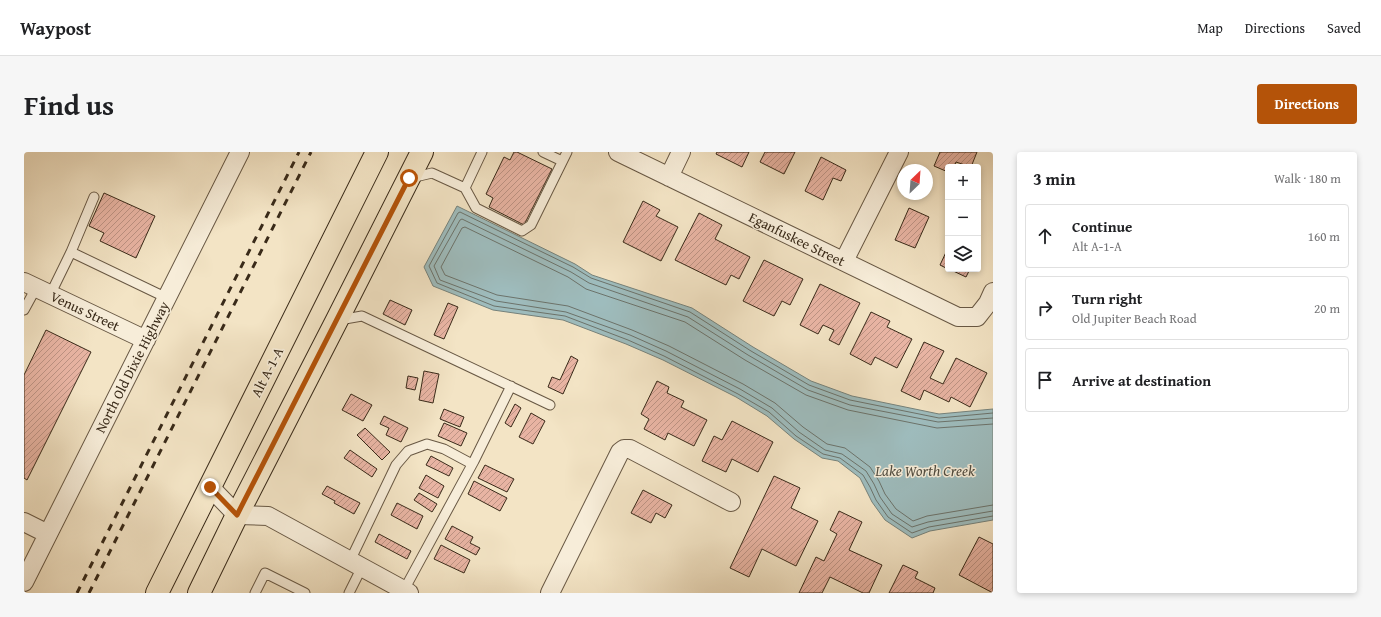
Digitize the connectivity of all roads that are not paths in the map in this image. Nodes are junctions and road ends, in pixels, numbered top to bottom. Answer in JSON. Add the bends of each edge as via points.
{"nodes":[{"id":1,"x":240,"y":152,"type":"edge"},
{"id":2,"x":377,"y":152,"type":"edge"},
{"id":3,"x":422,"y":152,"type":"edge"},
{"id":4,"x":482,"y":152,"type":"edge"},
{"id":5,"x":543,"y":152,"type":"edge"},
{"id":6,"x":567,"y":152,"type":"edge"},
{"id":7,"x":618,"y":152,"type":"edge"},
{"id":8,"x":681,"y":152,"type":"edge"},
{"id":9,"x":899,"y":152,"type":"edge"},
{"id":10,"x":638,"y":156,"type":"edge"},
{"id":11,"x":562,"y":161,"type":"junction"},
{"id":12,"x":669,"y":177,"type":"junction"},
{"id":13,"x":409,"y":178,"type":"junction"},
{"id":14,"x":464,"y":188,"type":"junction"},
{"id":15,"x":94,"y":197,"type":"dead end"},
{"id":16,"x":71,"y":252,"type":"junction"},
{"id":17,"x":844,"y":261,"type":"junction"},
{"id":18,"x":37,"y":288,"type":"edge"},
{"id":19,"x":993,"y":292,"type":"edge"},
{"id":20,"x":167,"y":298,"type":"junction"},
{"id":21,"x":24,"y":310,"type":"edge"},
{"id":22,"x":338,"y":320,"type":"junction"},
{"id":23,"x":146,"y":340,"type":"junction"},
{"id":24,"x":511,"y":386,"type":"junction"},
{"id":25,"x":550,"y":405,"type":"dead end"},
{"id":26,"x":472,"y":464,"type":"junction"},
{"id":27,"x":210,"y":487,"type":"junction"},
{"id":28,"x":731,"y":502,"type":"dead end"},
{"id":29,"x":237,"y":515,"type":"junction"},
{"id":30,"x":24,"y":522,"type":"edge"},
{"id":31,"x":48,"y":534,"type":"junction"},
{"id":32,"x":356,"y":564,"type":"junction"},
{"id":33,"x":24,"y":582,"type":"edge"},
{"id":34,"x":407,"y":592,"type":"edge"},
{"id":35,"x":156,"y":593,"type":"edge"},
{"id":36,"x":199,"y":593,"type":"edge"},
{"id":37,"x":255,"y":593,"type":"edge"},
{"id":38,"x":305,"y":593,"type":"edge"},
{"id":39,"x":349,"y":593,"type":"edge"},
{"id":40,"x":550,"y":593,"type":"edge"}],
"edges":[{"from":1,"to":20,"type":"street","name":"North Old Dixie Highway"},
{"from":2,"to":27,"type":"main road","name":"Alt A-1-A"},
{"from":3,"to":13,"type":"main road"},
{"from":4,"to":14,"type":"lane"},
{"from":5,"to":11,"type":"lane"},
{"from":6,"to":11,"type":"lane"},
{"from":7,"to":10,"type":"street","name":"Eganfuskee Street"},
{"from":8,"to":12,"type":"street"},
{"from":9,"to":17,"type":"street"},
{"from":10,"to":12,"type":"street","name":"Eganfuskee Street"},
{"from":11,"to":14,"type":"lane","via":[[531,225],[522,231],[476,208]]},
{"from":12,"to":17,"type":"street","name":"Eganfuskee Street"},
{"from":13,"to":14,"type":"lane","via":[[432,173]]},
{"from":13,"to":22,"type":"main road"},
{"from":15,"to":16,"type":"lane"},
{"from":16,"to":18,"type":"lane"},
{"from":16,"to":20,"type":"lane"},
{"from":17,"to":19,"type":"street","name":"Eganfuskee Street","via":[[958,317],[977,317]]},
{"from":18,"to":21,"type":"lane"},
{"from":18,"to":23,"type":"street","name":"Venus Street"},
{"from":20,"to":23,"type":"street","name":"North Old Dixie Highway"},
{"from":22,"to":24,"type":"lane","via":[[362,316]]},
{"from":22,"to":29,"type":"main road"},
{"from":23,"to":31,"type":"street","name":"North Old Dixie Highway"},
{"from":24,"to":25,"type":"lane"},
{"from":24,"to":26,"type":"lane"},
{"from":26,"to":32,"type":"lane","via":[[444,449],[427,444],[408,451],[396,465]]},
{"from":26,"to":34,"type":"lane"},
{"from":27,"to":29,"type":"street"},
{"from":27,"to":35,"type":"main road","name":"Alt A-1-A"},
{"from":28,"to":40,"type":"street","via":[[624,449],[620,452]]},
{"from":29,"to":32,"type":"street","via":[[268,516]]},
{"from":29,"to":36,"type":"main road"},
{"from":30,"to":31,"type":"street"},
{"from":31,"to":33,"type":"street","name":"North Old Dixie Highway"},
{"from":32,"to":34,"type":"street"},
{"from":32,"to":39,"type":"lane"},
{"from":37,"to":38,"type":"lane","via":[[265,573]]}]}
